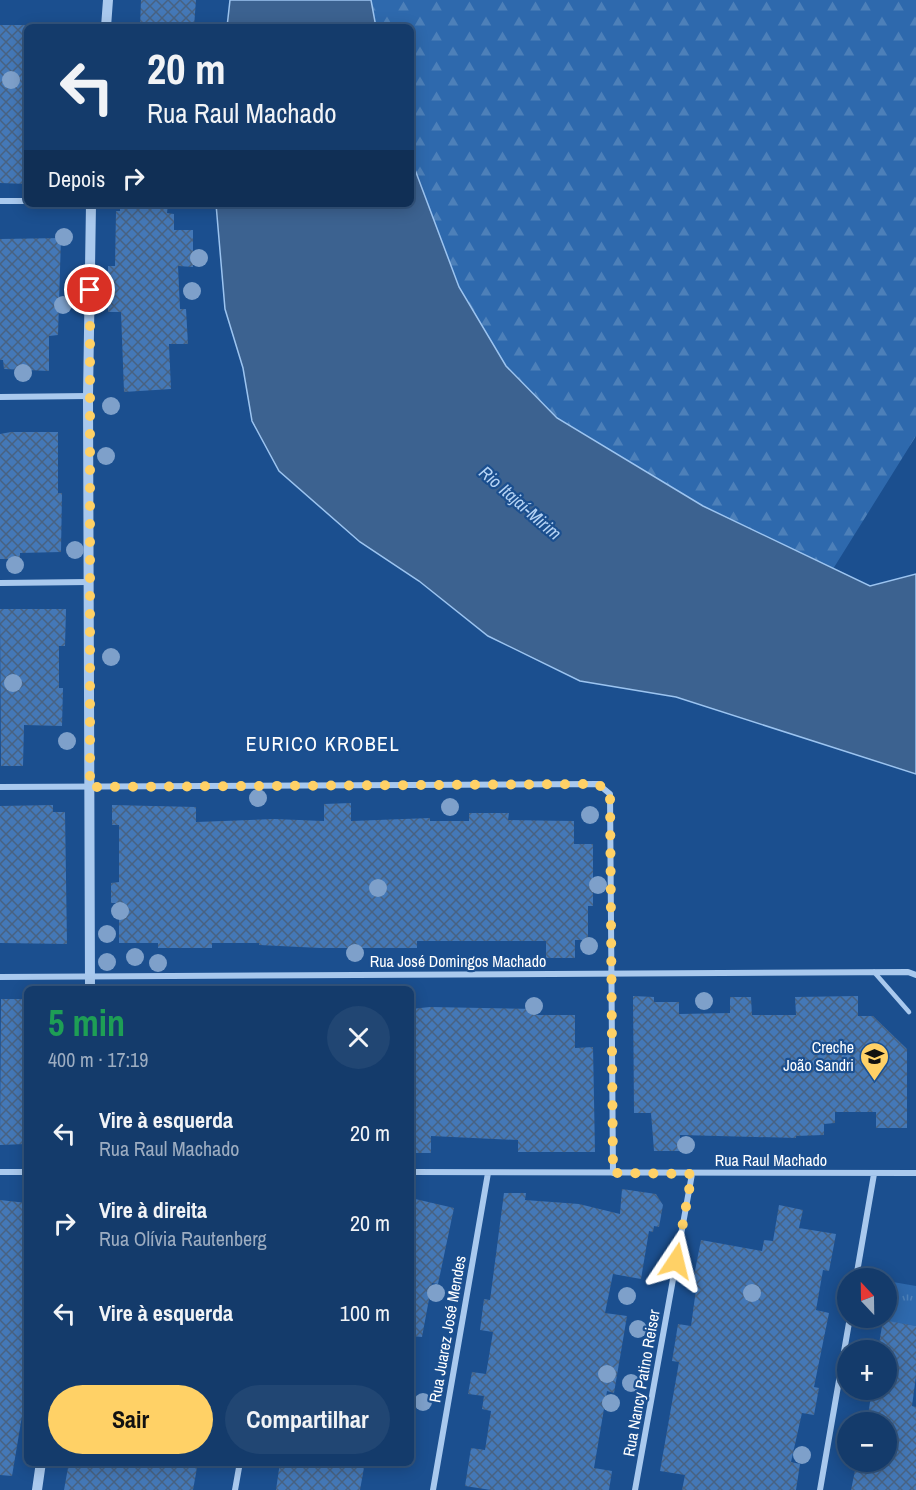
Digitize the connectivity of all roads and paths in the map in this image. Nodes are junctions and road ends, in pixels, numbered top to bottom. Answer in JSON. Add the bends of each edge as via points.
{"nodes":[{"id":1,"x":108,"y":0,"type":"edge"},
{"id":2,"x":106,"y":24,"type":"edge"},
{"id":3,"x":0,"y":201,"type":"edge"},
{"id":4,"x":24,"y":201,"type":"edge"},
{"id":5,"x":91,"y":207,"type":"edge"},
{"id":6,"x":88,"y":396,"type":"junction"},
{"id":7,"x":0,"y":397,"type":"edge"},
{"id":8,"x":90,"y":582,"type":"junction"},
{"id":9,"x":0,"y":584,"type":"edge"},
{"id":10,"x":0,"y":787,"type":"edge"},
{"id":11,"x":90,"y":787,"type":"junction"},
{"id":12,"x":873,"y":972,"type":"junction"},
{"id":13,"x":612,"y":974,"type":"junction"},
{"id":14,"x":916,"y":975,"type":"edge"},
{"id":15,"x":0,"y":977,"type":"edge"},
{"id":16,"x":90,"y":983,"type":"edge"},
{"id":17,"x":909,"y":1012,"type":"dead end"},
{"id":18,"x":0,"y":1172,"type":"edge"},
{"id":19,"x":24,"y":1172,"type":"edge"},
{"id":20,"x":414,"y":1172,"type":"edge"},
{"id":21,"x":488,"y":1173,"type":"junction"},
{"id":22,"x":613,"y":1173,"type":"junction"},
{"id":23,"x":916,"y":1173,"type":"edge"},
{"id":24,"x":692,"y":1174,"type":"junction"},
{"id":25,"x":874,"y":1174,"type":"junction"},
{"id":26,"x":858,"y":1268,"type":"edge"},
{"id":27,"x":848,"y":1328,"type":"edge"},
{"id":28,"x":40,"y":1466,"type":"edge"},
{"id":29,"x":239,"y":1466,"type":"edge"},
{"id":30,"x":37,"y":1490,"type":"edge"},
{"id":31,"x":235,"y":1490,"type":"edge"},
{"id":32,"x":433,"y":1490,"type":"edge"},
{"id":33,"x":635,"y":1490,"type":"edge"},
{"id":34,"x":820,"y":1490,"type":"edge"}],
"edges":[{"from":1,"to":2,"type":"street"},
{"from":3,"to":4,"type":"street"},
{"from":5,"to":6,"type":"street"},
{"from":6,"to":7,"type":"street"},
{"from":6,"to":8,"type":"street"},
{"from":8,"to":9,"type":"street"},
{"from":8,"to":11,"type":"street"},
{"from":10,"to":11,"type":"street"},
{"from":11,"to":13,"type":"street","via":[[598,784],[610,794]]},
{"from":11,"to":16,"type":"street"},
{"from":12,"to":13,"type":"street","name":"Rua José Domingos Machado"},
{"from":12,"to":14,"type":"street","name":"Rua José Domingos Machado"},
{"from":12,"to":17,"type":"lane"},
{"from":13,"to":16,"type":"street","name":"Rua José Domingos Machado"},
{"from":13,"to":22,"type":"street"},
{"from":15,"to":16,"type":"street","name":"Rua José Domingos Machado"},
{"from":18,"to":19,"type":"street"},
{"from":20,"to":21,"type":"street","name":"Rua Raul Machado"},
{"from":21,"to":22,"type":"street","name":"Rua Raul Machado"},
{"from":21,"to":32,"type":"street","name":"Rua Juarez José Mendes"},
{"from":22,"to":24,"type":"street","name":"Rua Raul Machado"},
{"from":23,"to":25,"type":"street","name":"Rua Raul Machado"},
{"from":24,"to":25,"type":"street","name":"Rua Raul Machado"},
{"from":24,"to":33,"type":"street","name":"Rua Nancy Patino Reiser"},
{"from":25,"to":26,"type":"street"},
{"from":27,"to":34,"type":"street"},
{"from":28,"to":30,"type":"street"},
{"from":29,"to":31,"type":"street"}]}
